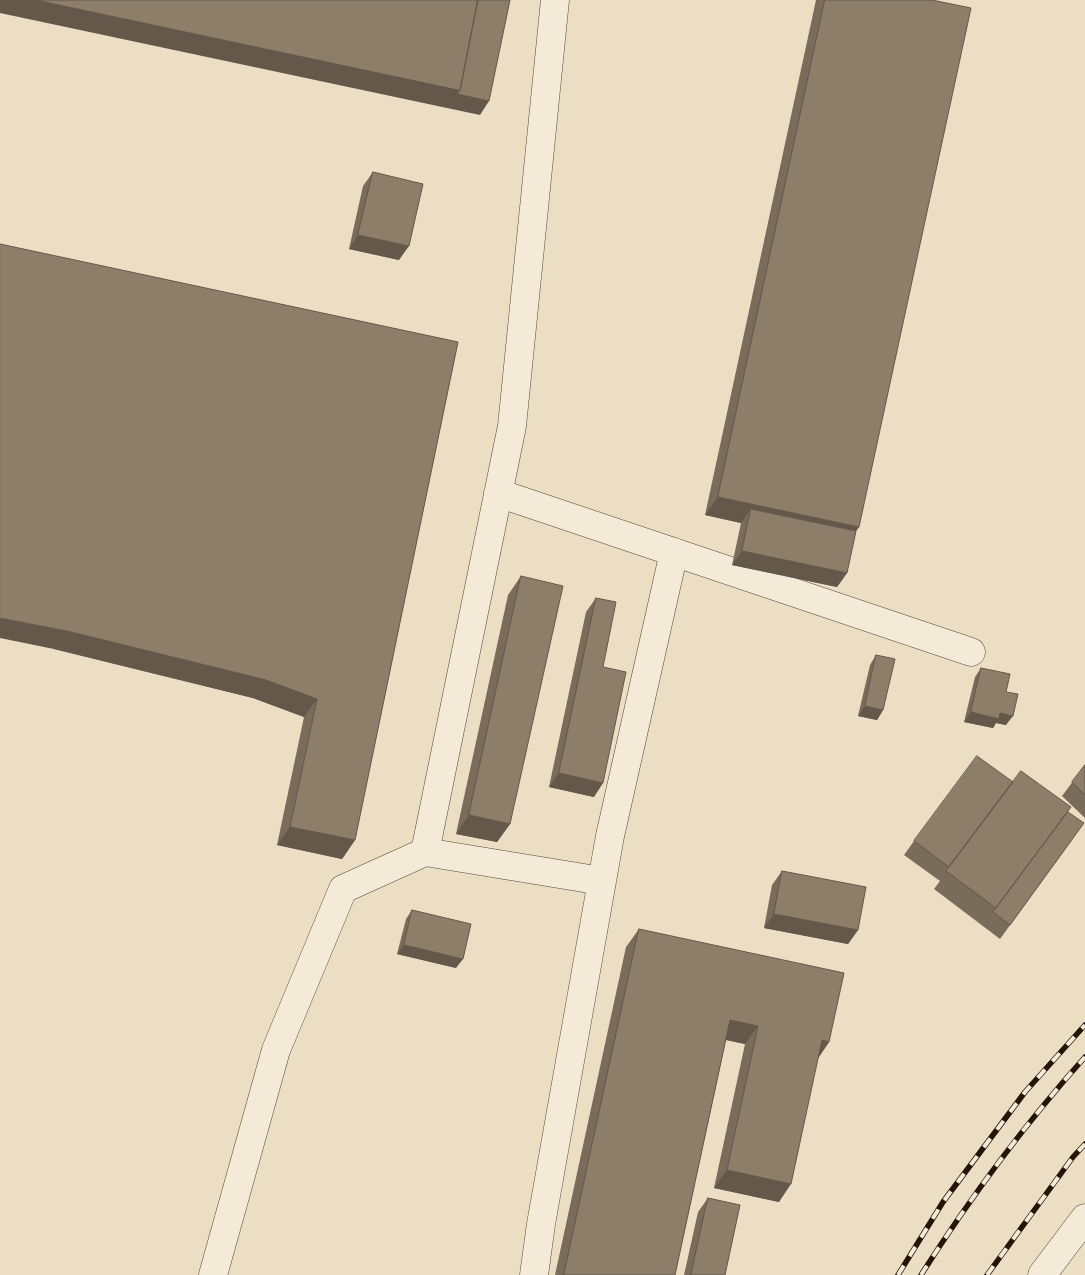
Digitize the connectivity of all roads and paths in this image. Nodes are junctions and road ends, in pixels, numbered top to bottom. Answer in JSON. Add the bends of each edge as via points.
{"nodes":[{"id":1,"x":555,"y":0,"type":"edge"},
{"id":2,"x":498,"y":493,"type":"junction"},
{"id":3,"x":674,"y":552,"type":"junction"},
{"id":4,"x":971,"y":652,"type":"dead end"},
{"id":5,"x":425,"y":852,"type":"junction"},
{"id":6,"x":602,"y":881,"type":"junction"},
{"id":7,"x":1085,"y":1218,"type":"edge"},
{"id":8,"x":213,"y":1275,"type":"edge"},
{"id":9,"x":534,"y":1275,"type":"edge"},
{"id":10,"x":1042,"y":1275,"type":"edge"}],
"edges":[{"from":1,"to":2,"type":"lane","via":[[512,426]]},
{"from":2,"to":3,"type":"lane"},
{"from":2,"to":5,"type":"lane"},
{"from":3,"to":4,"type":"lane"},
{"from":3,"to":6,"type":"lane"},
{"from":5,"to":6,"type":"lane"},
{"from":5,"to":8,"type":"lane","via":[[343,889],[276,1050]]},
{"from":6,"to":9,"type":"lane"},
{"from":7,"to":10,"type":"lane"}]}
